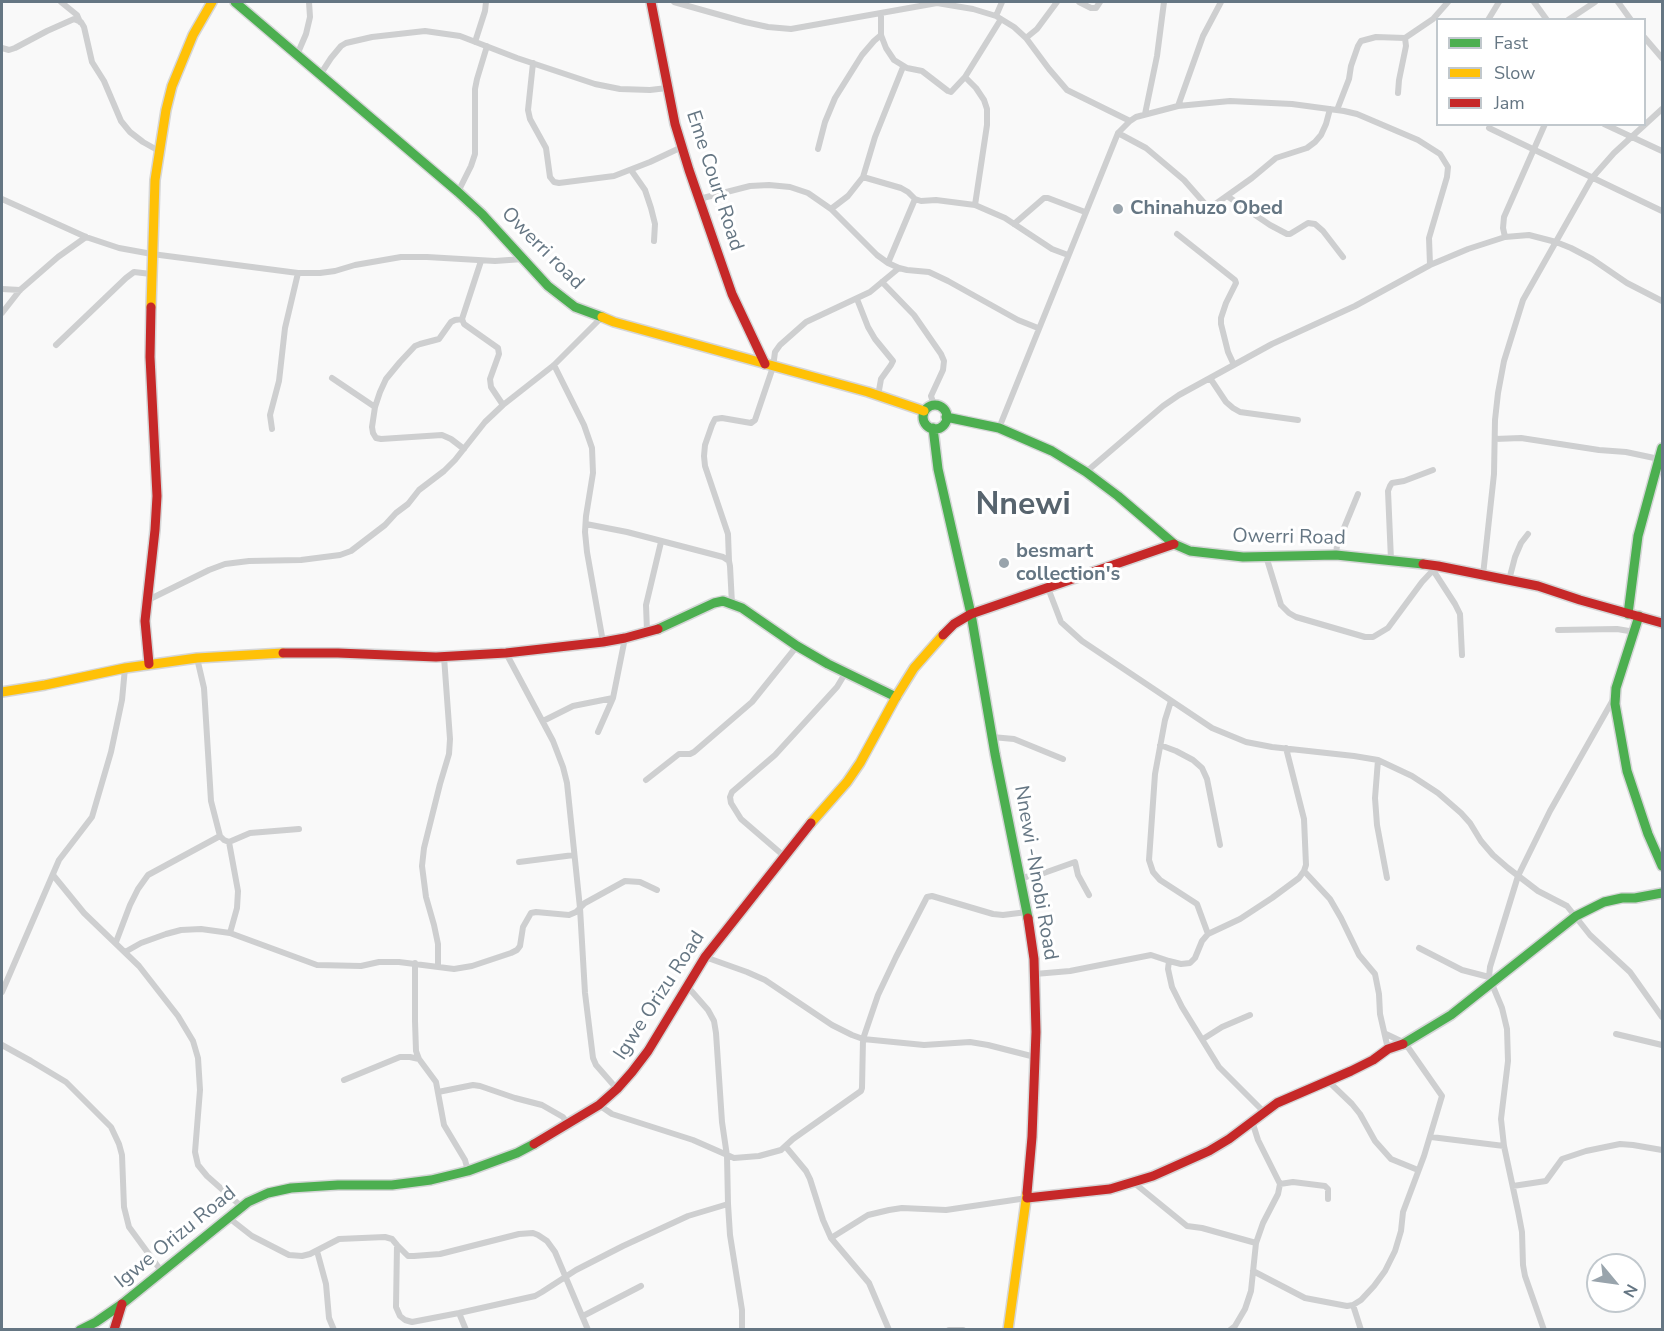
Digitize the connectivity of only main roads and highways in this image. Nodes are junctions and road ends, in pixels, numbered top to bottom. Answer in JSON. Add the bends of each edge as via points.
{"nodes":[{"id":1,"x":212,"y":2,"type":"edge"},
{"id":2,"x":235,"y":2,"type":"edge"},
{"id":3,"x":651,"y":2,"type":"edge"},
{"id":4,"x":769,"y":365,"type":"junction"},
{"id":5,"x":924,"y":411,"type":"junction"},
{"id":6,"x":946,"y":417,"type":"junction"},
{"id":7,"x":933,"y":428,"type":"junction"},
{"id":8,"x":1662,"y":448,"type":"edge"},
{"id":9,"x":1174,"y":544,"type":"junction"},
{"id":10,"x":970,"y":614,"type":"junction"},
{"id":11,"x":1628,"y":614,"type":"junction"},
{"id":12,"x":1639,"y":616,"type":"junction"},
{"id":13,"x":1662,"y":623,"type":"edge"},
{"id":14,"x":149,"y":664,"type":"junction"},
{"id":15,"x":2,"y":693,"type":"edge"},
{"id":16,"x":896,"y":697,"type":"junction"},
{"id":17,"x":1662,"y":866,"type":"edge"},
{"id":18,"x":1662,"y":893,"type":"edge"},
{"id":19,"x":1027,"y":1198,"type":"junction"},
{"id":20,"x":122,"y":1304,"type":"junction"},
{"id":21,"x":80,"y":1329,"type":"edge"},
{"id":22,"x":114,"y":1329,"type":"edge"},
{"id":23,"x":1008,"y":1329,"type":"edge"}],
"edges":[{"from":1,"to":14,"type":"main road","via":[[192,35],[175,77],[155,180],[150,357],[157,496],[145,621]]},
{"from":2,"to":4,"type":"main road","name":"Owerri road","via":[[458,192],[566,301],[585,313]]},
{"from":3,"to":4,"type":"main road","name":"Eme Court Road","via":[[682,147],[732,294]]},
{"from":4,"to":5,"type":"main road","name":"Owerri road"},
{"from":5,"to":6,"type":"main road","via":[[934,405],[943,408]]},
{"from":5,"to":7,"type":"main road","via":[[924,422]]},
{"from":6,"to":7,"type":"main road","via":[[941,427]]},
{"from":6,"to":9,"type":"main road","name":"Owerri Road","via":[[999,428],[1052,452],[1118,496]]},
{"from":7,"to":10,"type":"main road","name":"Nnewi -Nnobi Road","via":[[938,469]]},
{"from":8,"to":11,"type":"main road","via":[[1638,536]]},
{"from":9,"to":10,"type":"main road","name":"Igwe Orizu Road"},
{"from":9,"to":11,"type":"main road","name":"Owerri Road","via":[[1201,553],[1391,560],[1538,586]]},
{"from":10,"to":16,"type":"main road","name":"Igwe Orizu Road","via":[[935,643]]},
{"from":10,"to":19,"type":"main road","name":"Nnewi -Nnobi Road","via":[[1028,912],[1035,974],[1034,1108]]},
{"from":11,"to":12,"type":"main road","name":"Owerri Road"},
{"from":12,"to":13,"type":"main road","name":"Owerri Road"},
{"from":12,"to":17,"type":"main road","via":[[1614,698],[1627,771]]},
{"from":14,"to":15,"type":"main road"},
{"from":14,"to":16,"type":"main road","via":[[274,653],[444,657],[506,653],[625,638],[664,627],[723,601],[754,616],[797,646]]},
{"from":16,"to":20,"type":"main road","name":"Igwe Orizu Road","via":[[854,773],[705,957],[648,1051],[599,1105],[517,1153],[468,1172],[392,1185],[291,1188],[268,1193],[248,1202]]},
{"from":18,"to":19,"type":"main road","via":[[1604,902],[1576,916],[1450,1015],[1405,1044],[1277,1103],[1209,1151],[1153,1176],[1110,1189]]},
{"from":19,"to":23,"type":"main road","name":"Nnewi -Nnobi Road"},
{"from":20,"to":21,"type":"main road","name":"Igwe Orizu Road"},
{"from":20,"to":22,"type":"main road"}]}
